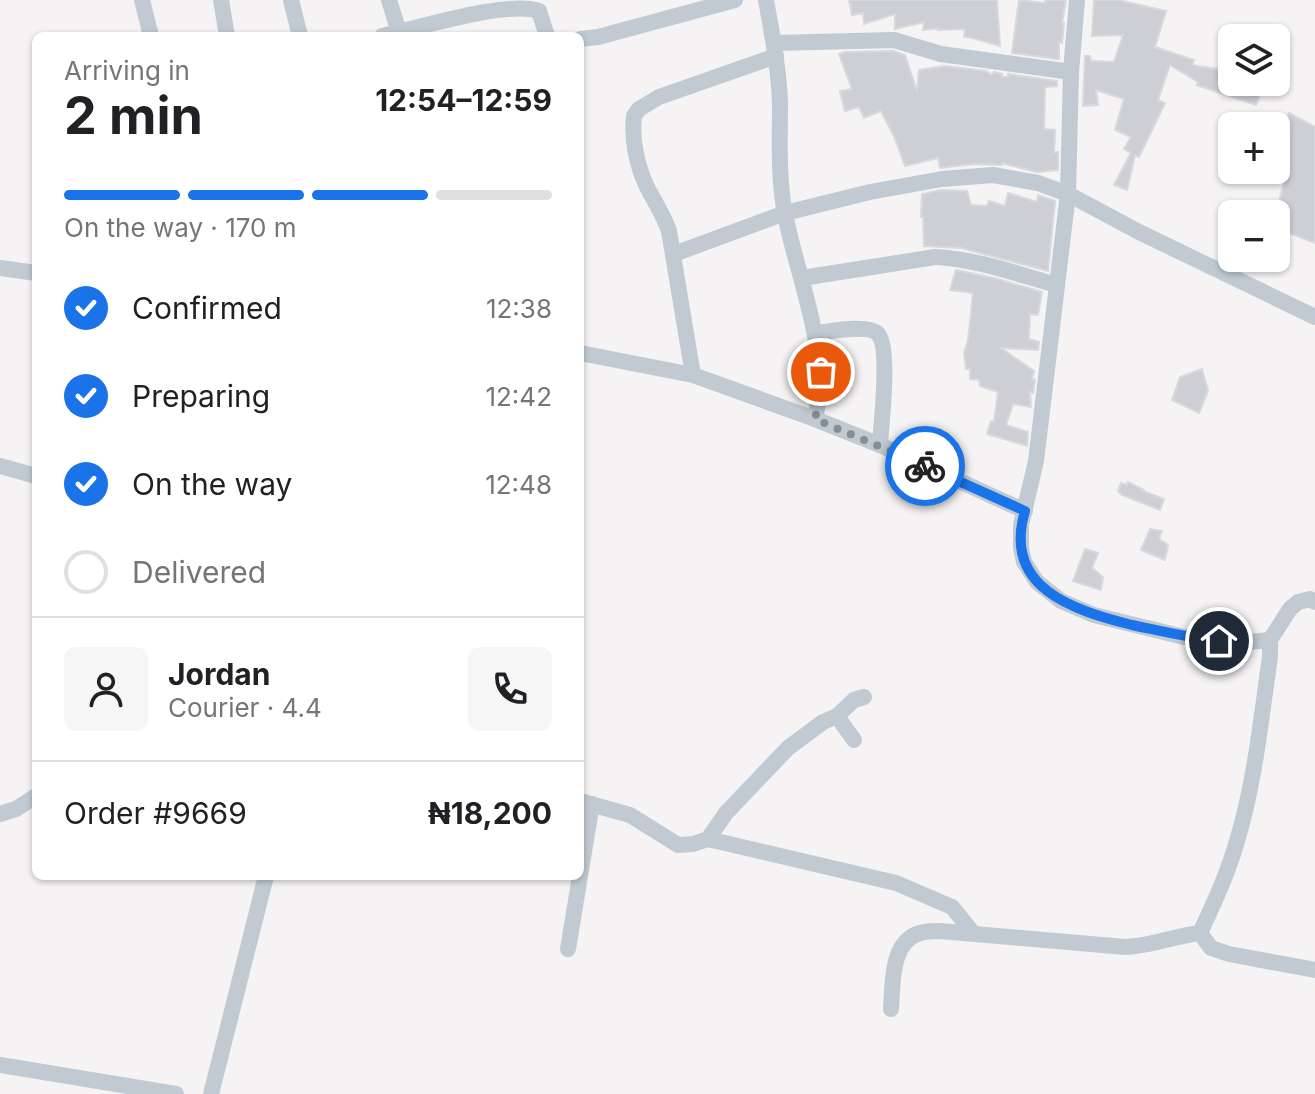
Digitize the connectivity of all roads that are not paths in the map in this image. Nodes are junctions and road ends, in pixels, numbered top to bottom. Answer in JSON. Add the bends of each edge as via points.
{"nodes":[{"id":1,"x":142,"y":0,"type":"edge"},
{"id":2,"x":221,"y":0,"type":"edge"},
{"id":3,"x":291,"y":0,"type":"edge"},
{"id":4,"x":389,"y":0,"type":"edge"},
{"id":5,"x":735,"y":0,"type":"edge"},
{"id":6,"x":766,"y":0,"type":"edge"},
{"id":7,"x":1077,"y":0,"type":"edge"},
{"id":8,"x":150,"y":32,"type":"edge"},
{"id":9,"x":226,"y":32,"type":"edge"},
{"id":10,"x":299,"y":32,"type":"edge"},
{"id":11,"x":390,"y":32,"type":"edge"},
{"id":12,"x":398,"y":32,"type":"edge"},
{"id":13,"x":546,"y":32,"type":"edge"},
{"id":14,"x":584,"y":39,"type":"edge"},
{"id":15,"x":775,"y":50,"type":"junction"},
{"id":16,"x":1071,"y":72,"type":"junction"},
{"id":17,"x":1068,"y":194,"type":"junction"},
{"id":18,"x":785,"y":213,"type":"junction"},
{"id":19,"x":674,"y":254,"type":"junction"},
{"id":20,"x":0,"y":268,"type":"edge"},
{"id":21,"x":32,"y":272,"type":"edge"},
{"id":22,"x":802,"y":278,"type":"junction"},
{"id":23,"x":1057,"y":285,"type":"junction"},
{"id":24,"x":1315,"y":317,"type":"edge"},
{"id":25,"x":815,"y":333,"type":"junction"},
{"id":26,"x":584,"y":354,"type":"edge"},
{"id":27,"x":693,"y":375,"type":"junction"},
{"id":28,"x":815,"y":419,"type":"junction"},
{"id":29,"x":880,"y":445,"type":"junction"},
{"id":30,"x":0,"y":466,"type":"edge"},
{"id":31,"x":32,"y":475,"type":"edge"},
{"id":32,"x":1025,"y":511,"type":"junction"},
{"id":33,"x":1315,"y":602,"type":"edge"},
{"id":34,"x":1270,"y":640,"type":"junction"},
{"id":35,"x":864,"y":697,"type":"dead end"},
{"id":36,"x":837,"y":716,"type":"junction"},
{"id":37,"x":854,"y":740,"type":"dead end"},
{"id":38,"x":32,"y":799,"type":"edge"},
{"id":39,"x":586,"y":802,"type":"edge"},
{"id":40,"x":0,"y":814,"type":"edge"},
{"id":41,"x":584,"y":827,"type":"edge"},
{"id":42,"x":708,"y":839,"type":"junction"},
{"id":43,"x":265,"y":880,"type":"edge"},
{"id":44,"x":579,"y":880,"type":"edge"},
{"id":45,"x":973,"y":933,"type":"junction"},
{"id":46,"x":1200,"y":933,"type":"junction"},
{"id":47,"x":568,"y":949,"type":"dead end"},
{"id":48,"x":1315,"y":970,"type":"edge"},
{"id":49,"x":891,"y":1009,"type":"dead end"},
{"id":50,"x":0,"y":1065,"type":"edge"},
{"id":51,"x":176,"y":1094,"type":"edge"},
{"id":52,"x":211,"y":1094,"type":"edge"}],
"edges":[{"from":1,"to":8,"type":"street"},
{"from":2,"to":9,"type":"street"},
{"from":3,"to":10,"type":"street"},
{"from":4,"to":11,"type":"street"},
{"from":5,"to":14,"type":"street"},
{"from":6,"to":15,"type":"street"},
{"from":7,"to":16,"type":"street"},
{"from":12,"to":13,"type":"street","via":[[513,6],[539,11]]},
{"from":15,"to":16,"type":"street","via":[[894,40],[941,54]]},
{"from":15,"to":18,"type":"street"},
{"from":15,"to":19,"type":"street","via":[[659,97],[634,116],[637,157],[664,216]]},
{"from":16,"to":17,"type":"street"},
{"from":17,"to":18,"type":"street","via":[[1038,183],[984,175],[870,192]]},
{"from":17,"to":23,"type":"street"},
{"from":17,"to":24,"type":"street"},
{"from":18,"to":19,"type":"street"},
{"from":18,"to":22,"type":"street"},
{"from":19,"to":27,"type":"street"},
{"from":20,"to":21,"type":"street"},
{"from":22,"to":23,"type":"street","via":[[935,257],[977,262]]},
{"from":22,"to":25,"type":"street"},
{"from":23,"to":32,"type":"street"},
{"from":25,"to":28,"type":"street","via":[[821,372]]},
{"from":25,"to":29,"type":"street","via":[[853,329],[878,334],[885,368]]},
{"from":26,"to":27,"type":"street"},
{"from":27,"to":28,"type":"street"},
{"from":28,"to":29,"type":"street"},
{"from":29,"to":32,"type":"street"},
{"from":30,"to":31,"type":"street"},
{"from":32,"to":34,"type":"street","via":[[1020,533],[1024,562],[1037,582],[1061,601],[1094,615],[1184,637],[1237,643]]},
{"from":33,"to":34,"type":"street","via":[[1298,602]]},
{"from":34,"to":46,"type":"street","via":[[1254,769],[1238,839]]},
{"from":35,"to":36,"type":"street"},
{"from":36,"to":37,"type":"street"},
{"from":36,"to":42,"type":"street","via":[[788,748]]},
{"from":38,"to":40,"type":"street"},
{"from":39,"to":41,"type":"street"},
{"from":39,"to":42,"type":"street","via":[[630,815],[678,845]]},
{"from":42,"to":45,"type":"street","via":[[896,883],[952,907]]},
{"from":43,"to":52,"type":"street"},
{"from":44,"to":47,"type":"street"},
{"from":45,"to":46,"type":"street","via":[[1139,947]]},
{"from":45,"to":49,"type":"street","via":[[918,933],[905,943],[896,957]]},
{"from":46,"to":48,"type":"street","via":[[1211,948],[1229,954]]},
{"from":50,"to":51,"type":"street"}]}
